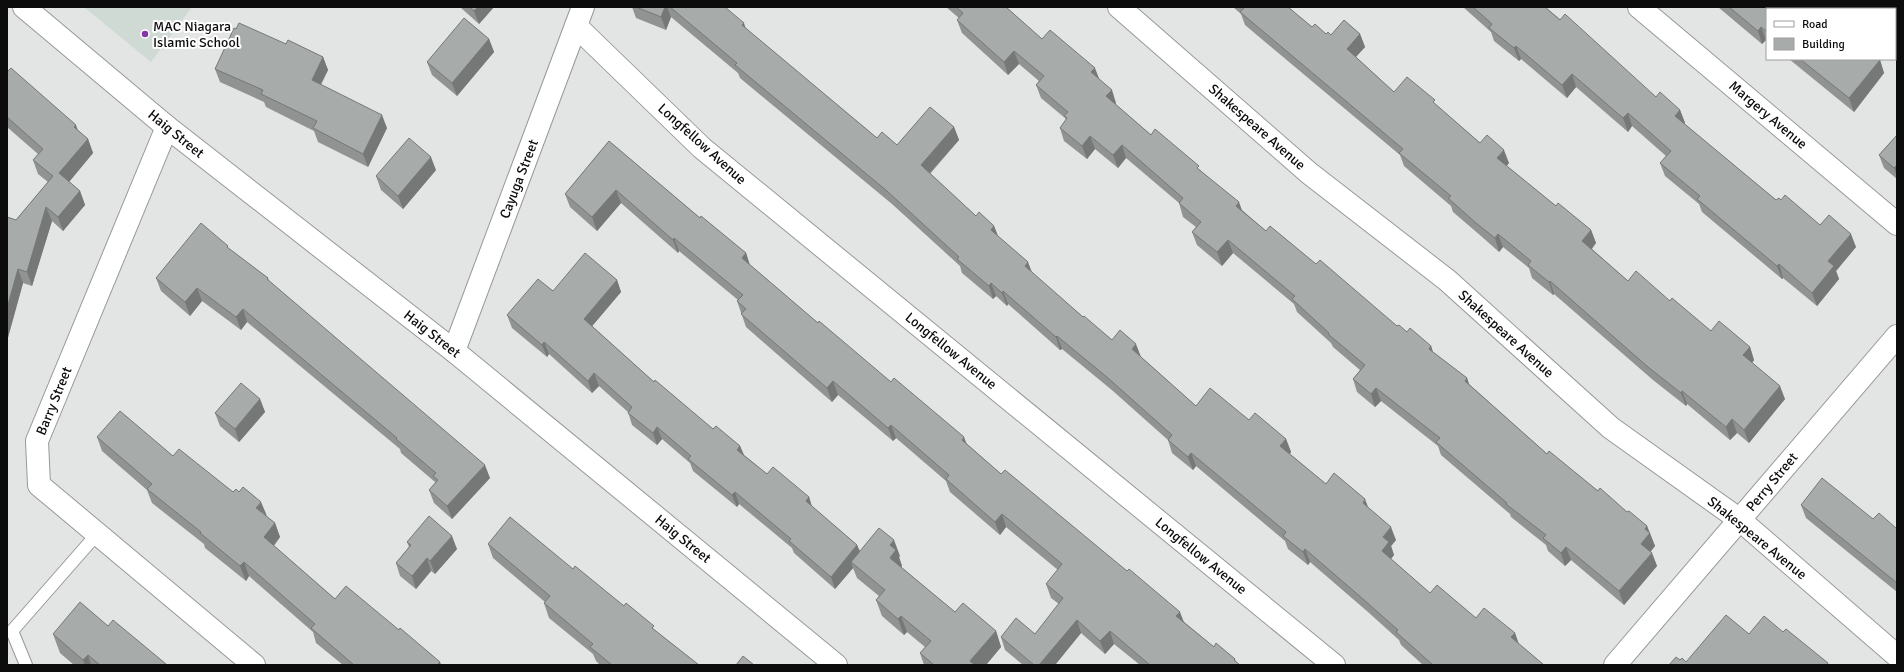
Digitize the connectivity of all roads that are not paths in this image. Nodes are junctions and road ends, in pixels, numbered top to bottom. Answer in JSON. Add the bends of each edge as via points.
{"nodes":[{"id":1,"x":24,"y":7,"type":"edge"},
{"id":2,"x":1119,"y":7,"type":"edge"},
{"id":3,"x":1639,"y":7,"type":"edge"},
{"id":4,"x":580,"y":17,"type":"edge"},
{"id":5,"x":167,"y":127,"type":"junction"},
{"id":6,"x":1897,"y":224,"type":"edge"},
{"id":7,"x":1897,"y":336,"type":"edge"},
{"id":8,"x":454,"y":351,"type":"junction"},
{"id":9,"x":1740,"y":520,"type":"junction"},
{"id":10,"x":97,"y":534,"type":"junction"},
{"id":11,"x":1897,"y":656,"type":"edge"},
{"id":12,"x":26,"y":665,"type":"edge"},
{"id":13,"x":254,"y":665,"type":"edge"},
{"id":14,"x":836,"y":665,"type":"edge"},
{"id":15,"x":1334,"y":665,"type":"edge"},
{"id":16,"x":1615,"y":665,"type":"edge"}],
"edges":[{"from":1,"to":5,"type":"street","name":"Haig Street"},
{"from":2,"to":9,"type":"street","name":"Shakespeare Avenue","via":[[1309,173],[1446,280],[1611,428]]},
{"from":3,"to":6,"type":"street","name":"Margery Avenue"},
{"from":4,"to":8,"type":"street","name":"Cayuga Street"},
{"from":4,"to":15,"type":"street","name":"Longfellow Avenue","via":[[702,148]]},
{"from":5,"to":8,"type":"street","name":"Haig Street"},
{"from":5,"to":10,"type":"street","name":"Barry Street","via":[[37,441],[38,485]]},
{"from":7,"to":9,"type":"street","name":"Perry Street"},
{"from":8,"to":14,"type":"street","name":"Haig Street"},
{"from":9,"to":11,"type":"street","name":"Shakespeare Avenue"},
{"from":9,"to":16,"type":"street","name":"Perry Street"},
{"from":10,"to":12,"type":"lane","via":[[12,631]]},
{"from":10,"to":13,"type":"street","name":"Barry Street"}]}
